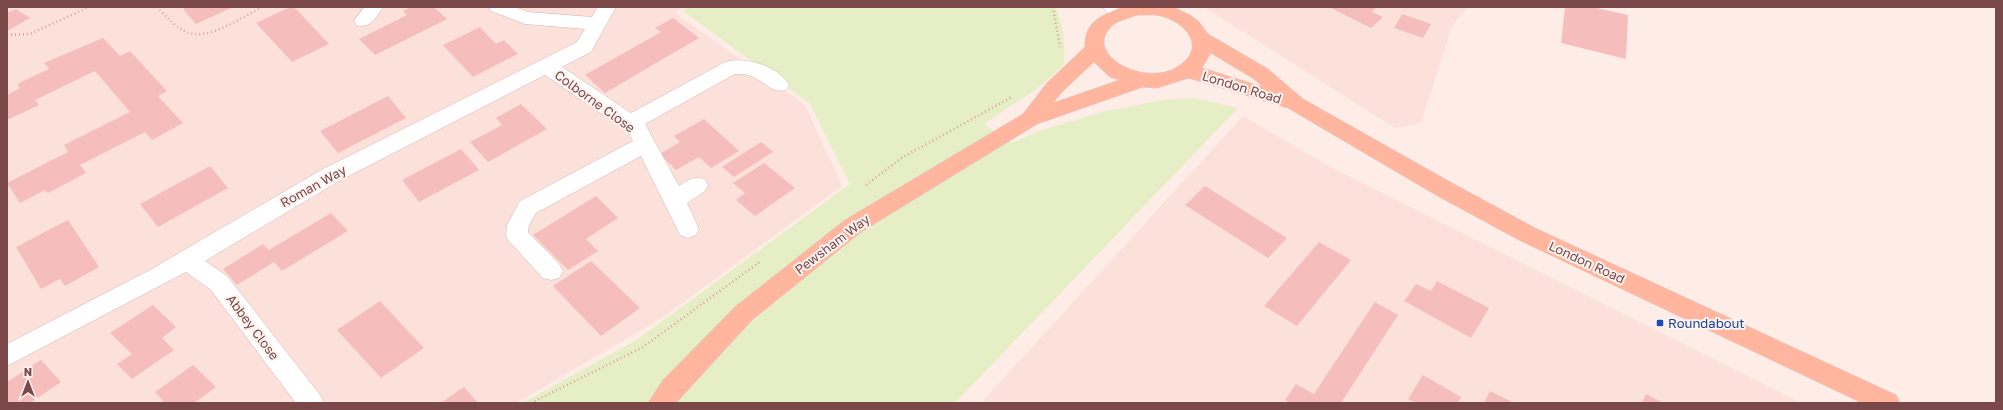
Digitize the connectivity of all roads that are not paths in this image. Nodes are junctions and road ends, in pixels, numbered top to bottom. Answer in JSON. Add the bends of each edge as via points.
{"nodes":[{"id":1,"x":498,"y":7,"type":"edge"},
{"id":2,"x":1116,"y":10,"type":"edge"},
{"id":3,"x":603,"y":15,"type":"edge"},
{"id":4,"x":1201,"y":38,"type":"junction"},
{"id":5,"x":1095,"y":49,"type":"junction"},
{"id":6,"x":548,"y":66,"type":"junction"},
{"id":7,"x":1188,"y":71,"type":"junction"},
{"id":8,"x":1142,"y":80,"type":"junction"},
{"id":9,"x":779,"y":85,"type":"dead end"},
{"id":10,"x":1296,"y":104,"type":"junction"},
{"id":11,"x":1030,"y":119,"type":"junction"},
{"id":12,"x":630,"y":123,"type":"junction"},
{"id":13,"x":645,"y":144,"type":"junction"},
{"id":14,"x":697,"y":185,"type":"dead end"},
{"id":15,"x":675,"y":200,"type":"junction"},
{"id":16,"x":688,"y":229,"type":"dead end"},
{"id":17,"x":186,"y":260,"type":"junction"},
{"id":18,"x":551,"y":271,"type":"dead end"},
{"id":19,"x":7,"y":356,"type":"edge"},
{"id":20,"x":311,"y":403,"type":"edge"},
{"id":21,"x":661,"y":403,"type":"edge"},
{"id":22,"x":1886,"y":403,"type":"edge"}],
"edges":[{"from":1,"to":3,"type":"street","via":[[525,18]]},
{"from":2,"to":4,"type":"main road","name":"London Road","via":[[1152,8],[1169,12],[1184,19]]},
{"from":2,"to":5,"type":"main road","name":"London Road","via":[[1098,27],[1094,37]]},
{"from":3,"to":6,"type":"street","name":"Roman Way","via":[[584,47]]},
{"from":4,"to":7,"type":"main road","name":"London Road","via":[[1203,53]]},
{"from":4,"to":10,"type":"main road","name":"London Road","via":[[1261,74]]},
{"from":5,"to":8,"type":"main road","name":"London Road","via":[[1100,59],[1111,69]]},
{"from":5,"to":11,"type":"main road","name":"Pewsham Way","via":[[1054,88]]},
{"from":6,"to":12,"type":"street","name":"Colborne Close"},
{"from":6,"to":17,"type":"street","name":"Roman Way","via":[[331,175]]},
{"from":7,"to":8,"type":"main road","name":"London Road","via":[[1175,78],[1159,81]]},
{"from":7,"to":10,"type":"main road","name":"London Road"},
{"from":8,"to":11,"type":"main road","name":"Pewsham Way"},
{"from":9,"to":12,"type":"street","via":[[765,73],[749,67],[732,67]]},
{"from":10,"to":22,"type":"main road","name":"London Road","via":[[1527,234]]},
{"from":11,"to":21,"type":"main road","name":"Pewsham Way","via":[[853,226],[744,313],[672,388]]},
{"from":12,"to":13,"type":"street","name":"Colborne Close","via":[[636,127]]},
{"from":13,"to":15,"type":"street","name":"Colborne Close"},
{"from":13,"to":18,"type":"street","via":[[528,207],[518,225],[517,235]]},
{"from":14,"to":15,"type":"street"},
{"from":15,"to":16,"type":"street","name":"Colborne Close"},
{"from":17,"to":19,"type":"street","name":"Roman Way","via":[[99,309]]},
{"from":17,"to":20,"type":"street","name":"Abbey Close","via":[[219,283]]}]}
